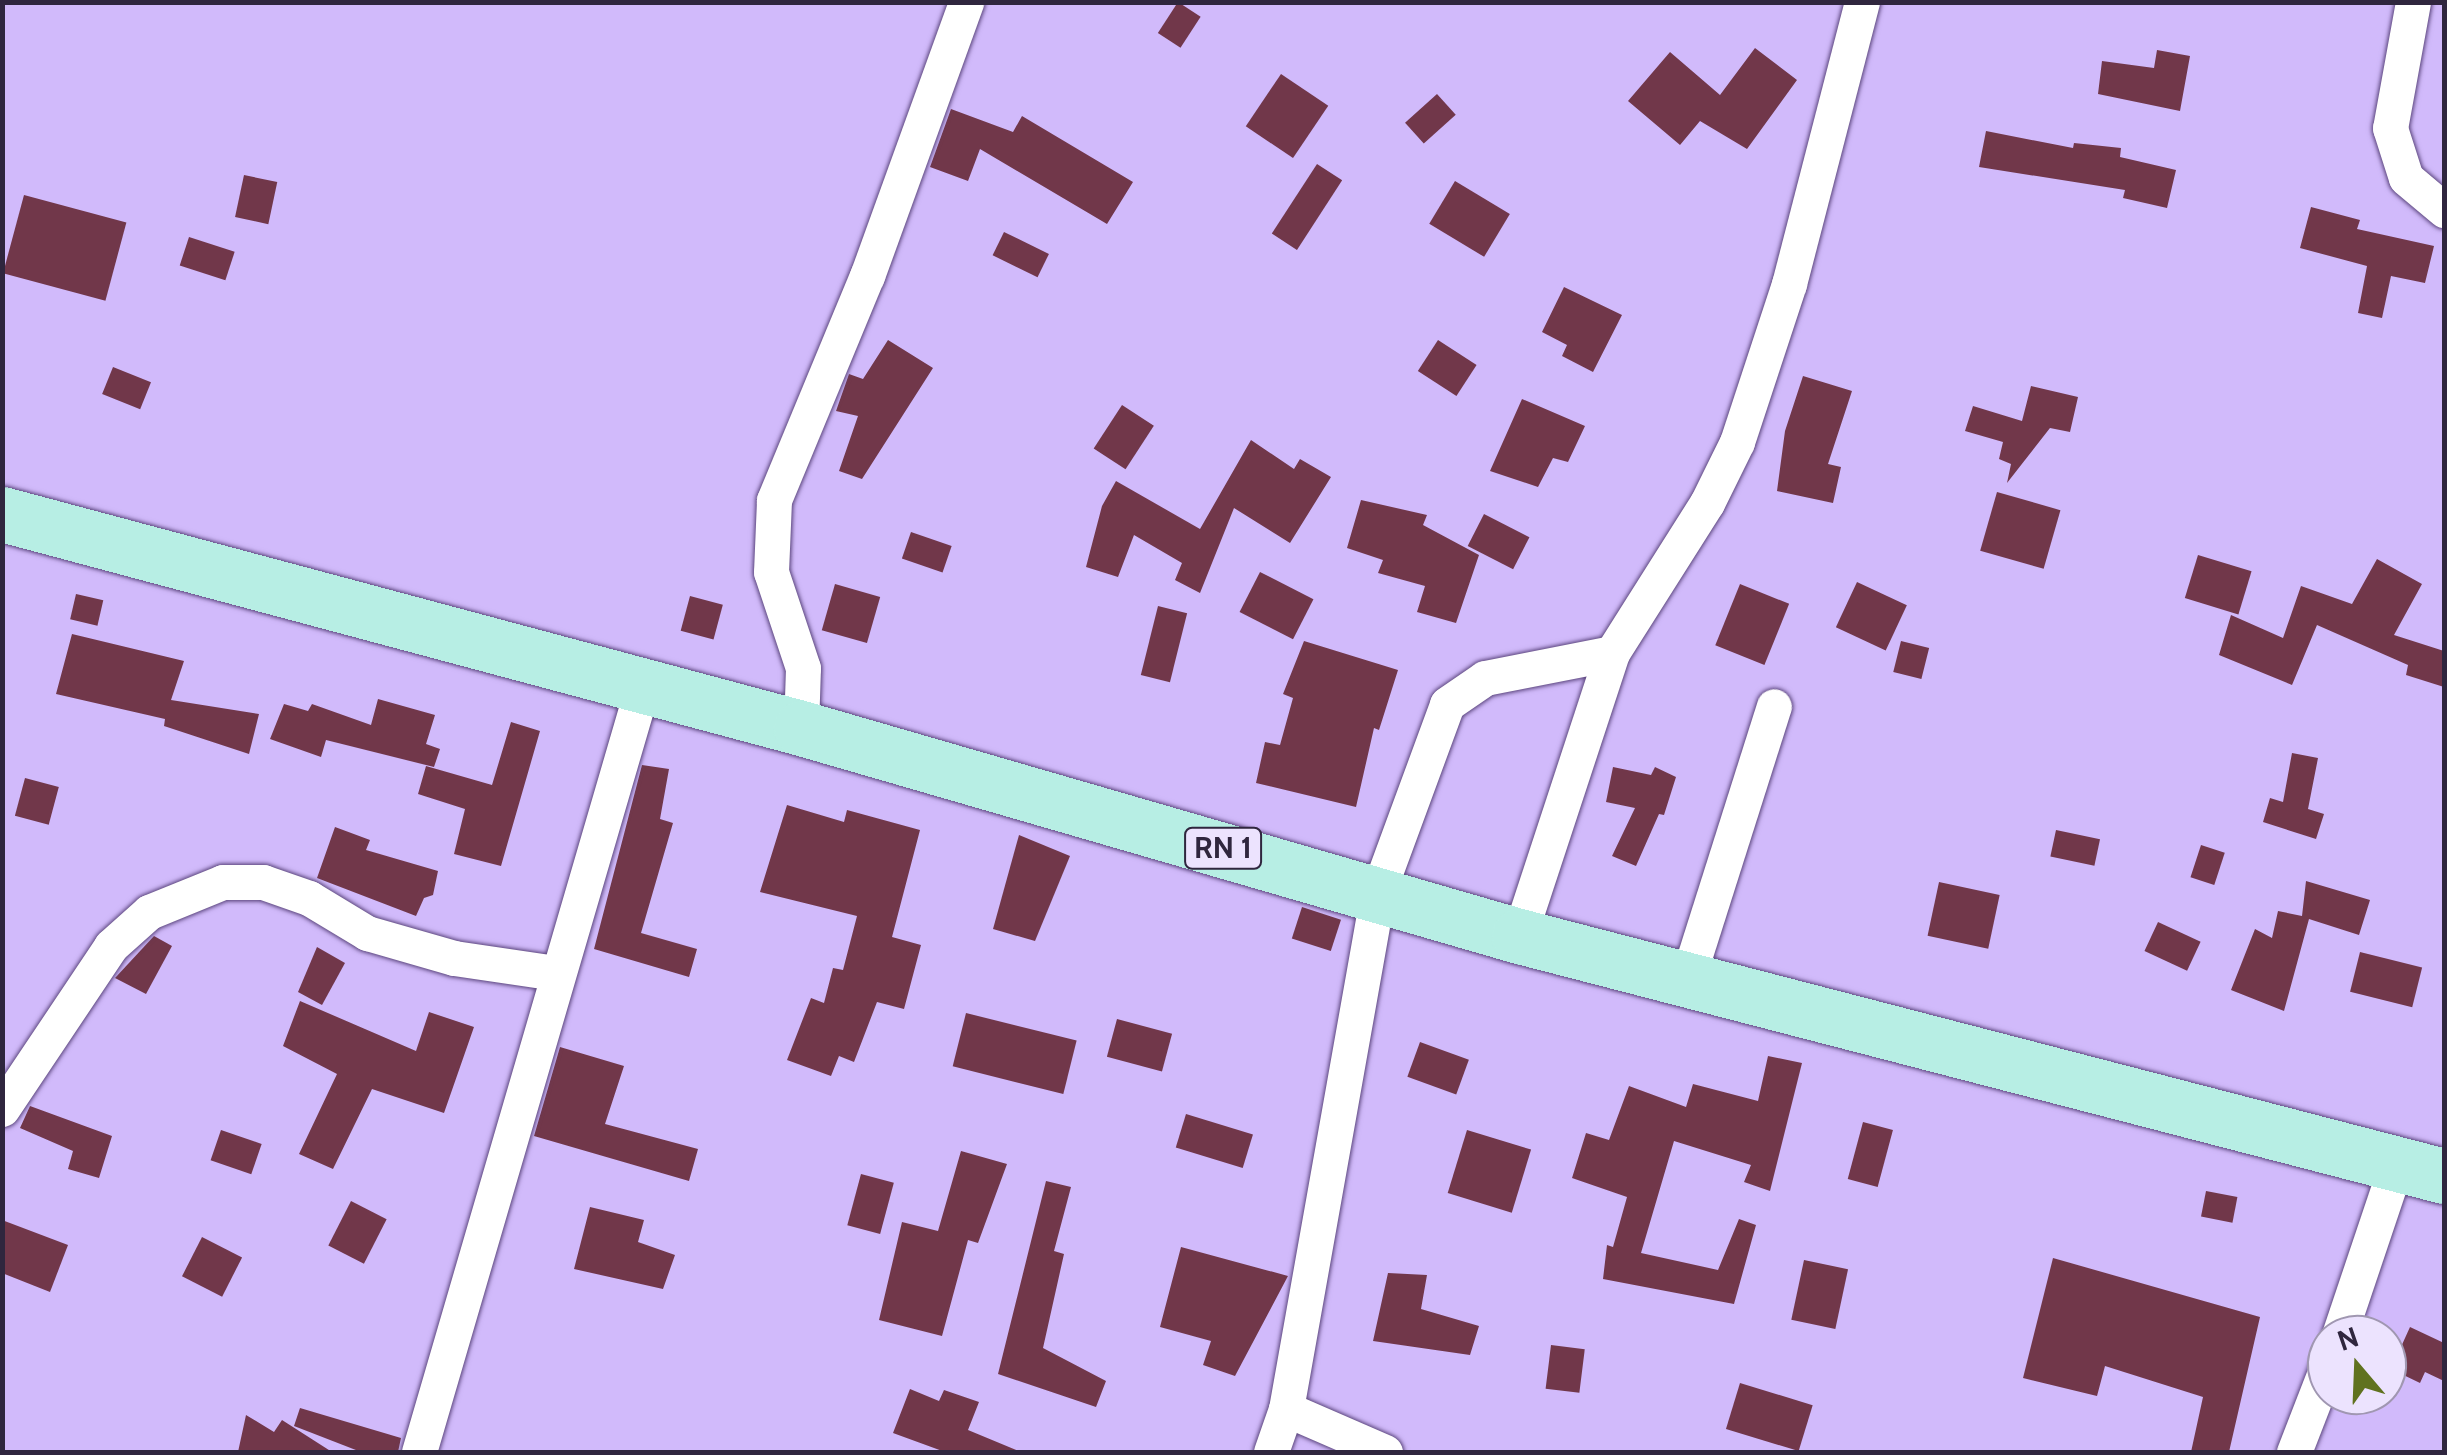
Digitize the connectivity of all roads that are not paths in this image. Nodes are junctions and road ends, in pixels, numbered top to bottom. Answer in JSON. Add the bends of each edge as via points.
{"nodes":[{"id":1,"x":966,"y":2,"type":"edge"},
{"id":2,"x":1862,"y":2,"type":"edge"},
{"id":3,"x":2413,"y":2,"type":"edge"},
{"id":4,"x":2444,"y":210,"type":"edge"},
{"id":5,"x":2,"y":514,"type":"edge"},
{"id":6,"x":1612,"y":652,"type":"junction"},
{"id":7,"x":643,"y":685,"type":"junction"},
{"id":8,"x":1774,"y":706,"type":"dead end"},
{"id":9,"x":801,"y":728,"type":"junction"},
{"id":10,"x":1378,"y":892,"type":"junction"},
{"id":11,"x":1518,"y":936,"type":"junction"},
{"id":12,"x":556,"y":973,"type":"junction"},
{"id":13,"x":1688,"y":977,"type":"junction"},
{"id":14,"x":2,"y":1109,"type":"edge"},
{"id":15,"x":2421,"y":1169,"type":"edge"},
{"id":16,"x":2349,"y":1315,"type":"edge"},
{"id":17,"x":1286,"y":1410,"type":"junction"},
{"id":18,"x":2308,"y":1415,"type":"edge"},
{"id":19,"x":419,"y":1452,"type":"edge"},
{"id":20,"x":1271,"y":1452,"type":"edge"},
{"id":21,"x":1384,"y":1452,"type":"edge"},
{"id":22,"x":2294,"y":1452,"type":"edge"}],
"edges":[{"from":1,"to":9,"type":"street","via":[[867,276],[774,500],[771,572],[802,668]]},
{"from":2,"to":6,"type":"street","via":[[1789,284],[1737,442],[1697,520]]},
{"from":3,"to":4,"type":"street","via":[[2390,128],[2406,178]]},
{"from":5,"to":7,"type":"main road","number":"RN 1"},
{"from":6,"to":10,"type":"street","via":[[1462,688],[1446,704]]},
{"from":6,"to":11,"type":"street"},
{"from":7,"to":9,"type":"main road","number":"RN 1"},
{"from":7,"to":12,"type":"street"},
{"from":8,"to":13,"type":"street"},
{"from":9,"to":10,"type":"main road","number":"RN 1"},
{"from":10,"to":11,"type":"main road","number":"RN 1"},
{"from":10,"to":17,"type":"street"},
{"from":11,"to":13,"type":"main road","number":"RN 1"},
{"from":12,"to":14,"type":"street","via":[[454,958],[367,932],[309,898],[263,882],[223,882],[149,912],[111,946]]},
{"from":12,"to":19,"type":"street"},
{"from":13,"to":15,"type":"main road","number":"RN 1"},
{"from":15,"to":16,"type":"street"},
{"from":17,"to":20,"type":"street"},
{"from":17,"to":21,"type":"street"},
{"from":18,"to":22,"type":"street"}]}
